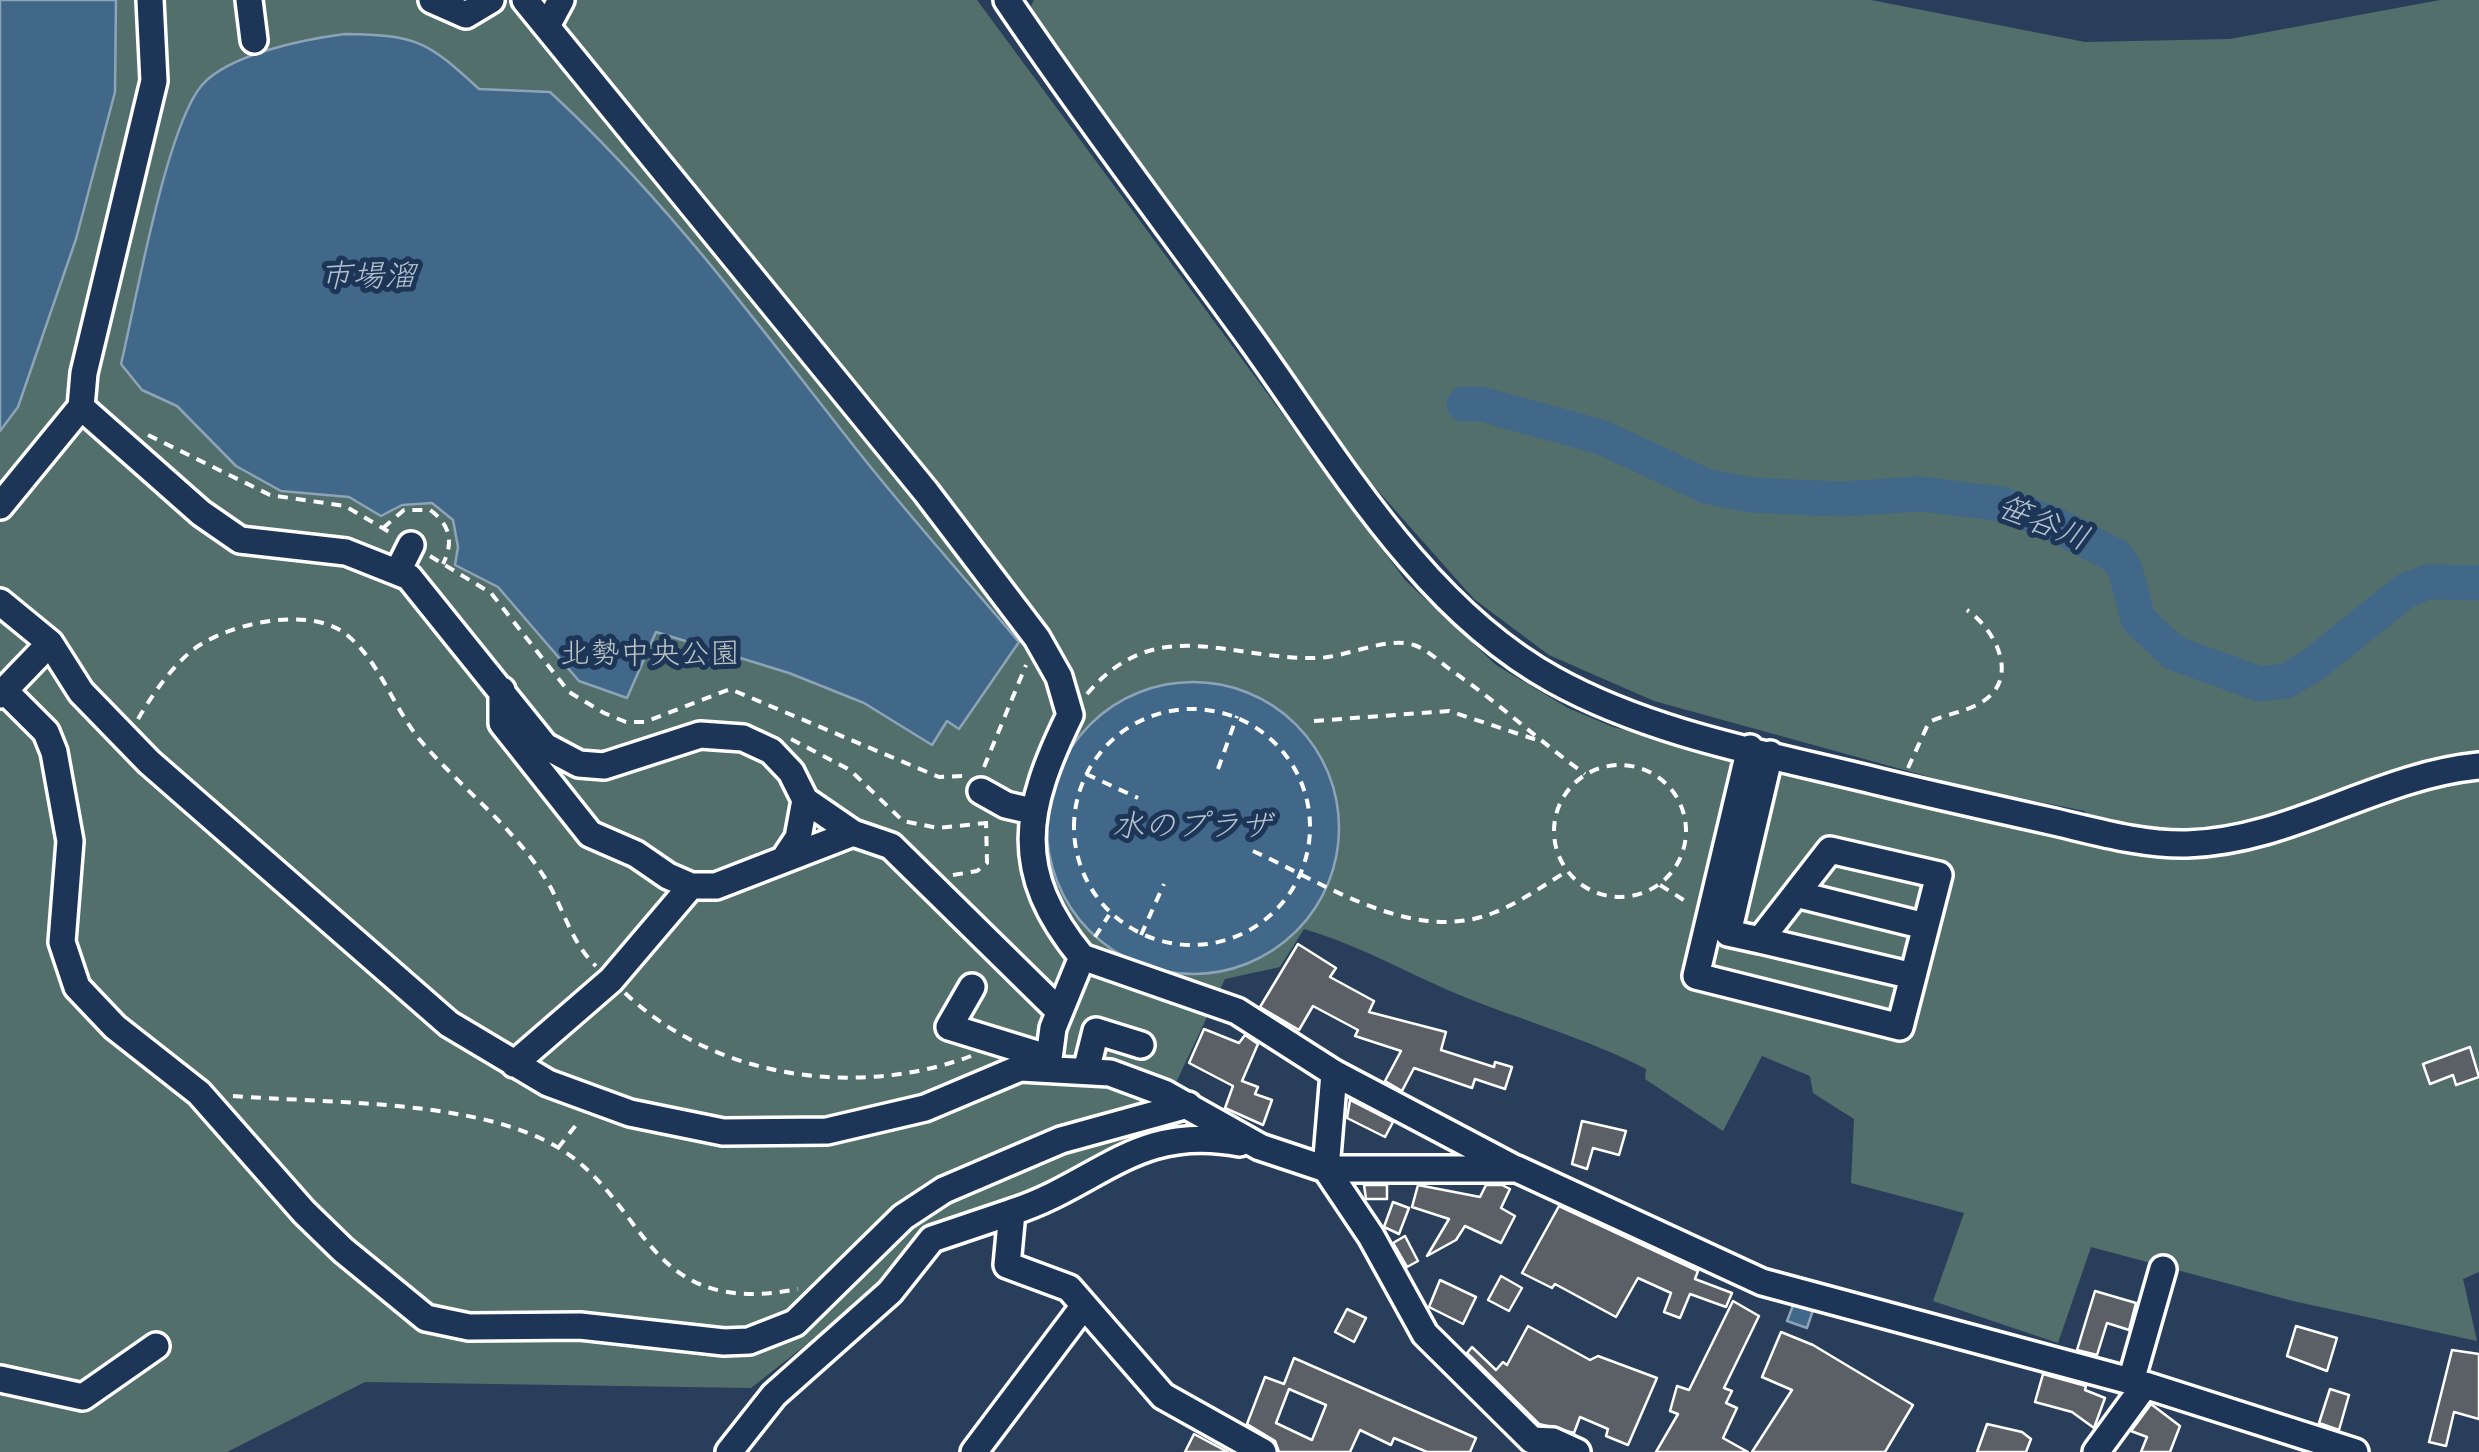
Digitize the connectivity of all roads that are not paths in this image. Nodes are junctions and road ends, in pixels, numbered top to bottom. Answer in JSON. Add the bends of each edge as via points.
{"nodes":[{"id":1,"x":150,"y":0,"type":"edge"},
{"id":2,"x":249,"y":0,"type":"edge"},
{"id":3,"x":432,"y":0,"type":"edge"},
{"id":4,"x":491,"y":0,"type":"edge"},
{"id":5,"x":524,"y":0,"type":"edge"},
{"id":6,"x":561,"y":0,"type":"edge"},
{"id":7,"x":1007,"y":0,"type":"edge"},
{"id":8,"x":547,"y":26,"type":"junction"},
{"id":9,"x":254,"y":40,"type":"dead end"},
{"id":10,"x":81,"y":407,"type":"junction"},
{"id":11,"x":0,"y":506,"type":"edge"},
{"id":12,"x":412,"y":546,"type":"road end"},
{"id":13,"x":398,"y":572,"type":"junction"},
{"id":14,"x":0,"y":602,"type":"edge"},
{"id":15,"x":50,"y":643,"type":"junction"},
{"id":16,"x":502,"y":690,"type":"junction"},
{"id":17,"x":2,"y":693,"type":"edge"},
{"id":18,"x":1760,"y":751,"type":"junction"},
{"id":19,"x":2479,"y":766,"type":"edge"},
{"id":20,"x":981,"y":791,"type":"road end"},
{"id":21,"x":805,"y":800,"type":"junction"},
{"id":22,"x":1032,"y":812,"type":"junction"},
{"id":23,"x":853,"y":833,"type":"junction"},
{"id":24,"x":786,"y":856,"type":"junction"},
{"id":25,"x":691,"y":886,"type":"junction"},
{"id":26,"x":1796,"y":894,"type":"junction"},
{"id":27,"x":1926,"y":926,"type":"junction"},
{"id":28,"x":1760,"y":940,"type":"junction"},
{"id":29,"x":1082,"y":957,"type":"junction"},
{"id":30,"x":1912,"y":976,"type":"junction"},
{"id":31,"x":972,"y":987,"type":"dead end"},
{"id":32,"x":1059,"y":1011,"type":"junction"},
{"id":33,"x":1141,"y":1045,"type":"dead end"},
{"id":34,"x":514,"y":1064,"type":"junction"},
{"id":35,"x":1048,"y":1066,"type":"junction"},
{"id":36,"x":1086,"y":1071,"type":"junction"},
{"id":37,"x":1334,"y":1072,"type":"junction"},
{"id":38,"x":1188,"y":1106,"type":"junction"},
{"id":39,"x":1260,"y":1147,"type":"junction"},
{"id":40,"x":1326,"y":1169,"type":"junction"},
{"id":41,"x":1516,"y":1169,"type":"junction"},
{"id":42,"x":1012,"y":1212,"type":"junction"},
{"id":43,"x":2163,"y":1269,"type":"dead end"},
{"id":44,"x":1083,"y":1307,"type":"junction"},
{"id":45,"x":156,"y":1346,"type":"dead end"},
{"id":46,"x":0,"y":1379,"type":"edge"},
{"id":47,"x":2138,"y":1383,"type":"junction"},
{"id":48,"x":1531,"y":1446,"type":"edge"},
{"id":49,"x":729,"y":1452,"type":"edge"},
{"id":50,"x":974,"y":1452,"type":"edge"},
{"id":51,"x":1263,"y":1452,"type":"edge"},
{"id":52,"x":1576,"y":1452,"type":"edge"},
{"id":53,"x":2096,"y":1452,"type":"edge"},
{"id":54,"x":2355,"y":1452,"type":"edge"}],
"edges":[{"from":1,"to":10,"type":"street","via":[[154,81]]},
{"from":2,"to":9,"type":"street"},
{"from":3,"to":4,"type":"street","via":[[466,14]]},
{"from":5,"to":8,"type":"street"},
{"from":6,"to":8,"type":"street"},
{"from":7,"to":18,"type":"street","via":[[1370,504],[1482,633],[1554,680],[1644,720]]},
{"from":8,"to":22,"type":"street","via":[[1037,638],[1070,715],[1042,772]]},
{"from":10,"to":11,"type":"street"},
{"from":10,"to":13,"type":"street","via":[[240,540],[346,552]]},
{"from":12,"to":13,"type":"street"},
{"from":13,"to":16,"type":"street","via":[[423,589]]},
{"from":14,"to":15,"type":"street"},
{"from":15,"to":17,"type":"street"},
{"from":15,"to":34,"type":"street","via":[[80,692],[125,739],[448,1024]]},
{"from":16,"to":21,"type":"street","via":[[545,746],[579,764],[604,766],[700,735],[743,738],[792,772]]},
{"from":16,"to":25,"type":"street","via":[[502,723],[590,834]]},
{"from":17,"to":38,"type":"street","via":[[46,732],[54,752],[70,841],[62,942],[77,987],[114,1028],[199,1093],[343,1250],[409,1308],[448,1325],[600,1327],[749,1341],[795,1323],[902,1217],[944,1190],[1061,1140]]},
{"from":18,"to":19,"type":"street","via":[[2122,838],[2184,844],[2252,834],[2393,782]]},
{"from":18,"to":28,"type":"street","via":[[1728,934]]},
{"from":18,"to":30,"type":"street","via":[[1696,976],[1900,1027]]},
{"from":20,"to":22,"type":"street"},
{"from":21,"to":23,"type":"street"},
{"from":21,"to":24,"type":"street","via":[[798,838]]},
{"from":22,"to":29,"type":"street","via":[[1036,881]]},
{"from":23,"to":24,"type":"street"},
{"from":23,"to":32,"type":"street","via":[[891,846]]},
{"from":24,"to":25,"type":"street","via":[[716,886]]},
{"from":25,"to":34,"type":"street","via":[[611,980]]},
{"from":26,"to":27,"type":"street"},
{"from":26,"to":27,"type":"street","via":[[1830,850],[1938,875]]},
{"from":26,"to":28,"type":"street"},
{"from":27,"to":30,"type":"street"},
{"from":28,"to":30,"type":"street"},
{"from":29,"to":32,"type":"street"},
{"from":29,"to":37,"type":"street","via":[[1236,1012]]},
{"from":31,"to":35,"type":"street","via":[[948,1027],[1040,1055]]},
{"from":32,"to":35,"type":"street"},
{"from":33,"to":36,"type":"street","via":[[1096,1031]]},
{"from":34,"to":35,"type":"street","via":[[630,1113],[723,1132],[791,1134],[872,1123],[1020,1068]]},
{"from":35,"to":36,"type":"street"},
{"from":36,"to":38,"type":"street","via":[[1110,1073]]},
{"from":37,"to":40,"type":"street"},
{"from":37,"to":41,"type":"street"},
{"from":38,"to":39,"type":"street"},
{"from":39,"to":40,"type":"street"},
{"from":39,"to":42,"type":"street","via":[[1210,1137],[1152,1144]]},
{"from":40,"to":41,"type":"street"},
{"from":40,"to":48,"type":"street","via":[[1425,1334]]},
{"from":41,"to":47,"type":"street","via":[[1762,1282]]},
{"from":42,"to":44,"type":"street","via":[[1007,1266],[1069,1288]]},
{"from":42,"to":49,"type":"street","via":[[932,1240],[890,1292],[774,1395]]},
{"from":43,"to":47,"type":"street"},
{"from":44,"to":50,"type":"street"},
{"from":44,"to":51,"type":"street","via":[[1162,1396]]},
{"from":45,"to":46,"type":"street","via":[[83,1397]]},
{"from":47,"to":53,"type":"street"},
{"from":47,"to":54,"type":"street"},
{"from":48,"to":52,"type":"street","via":[[1553,1441]]}]}
